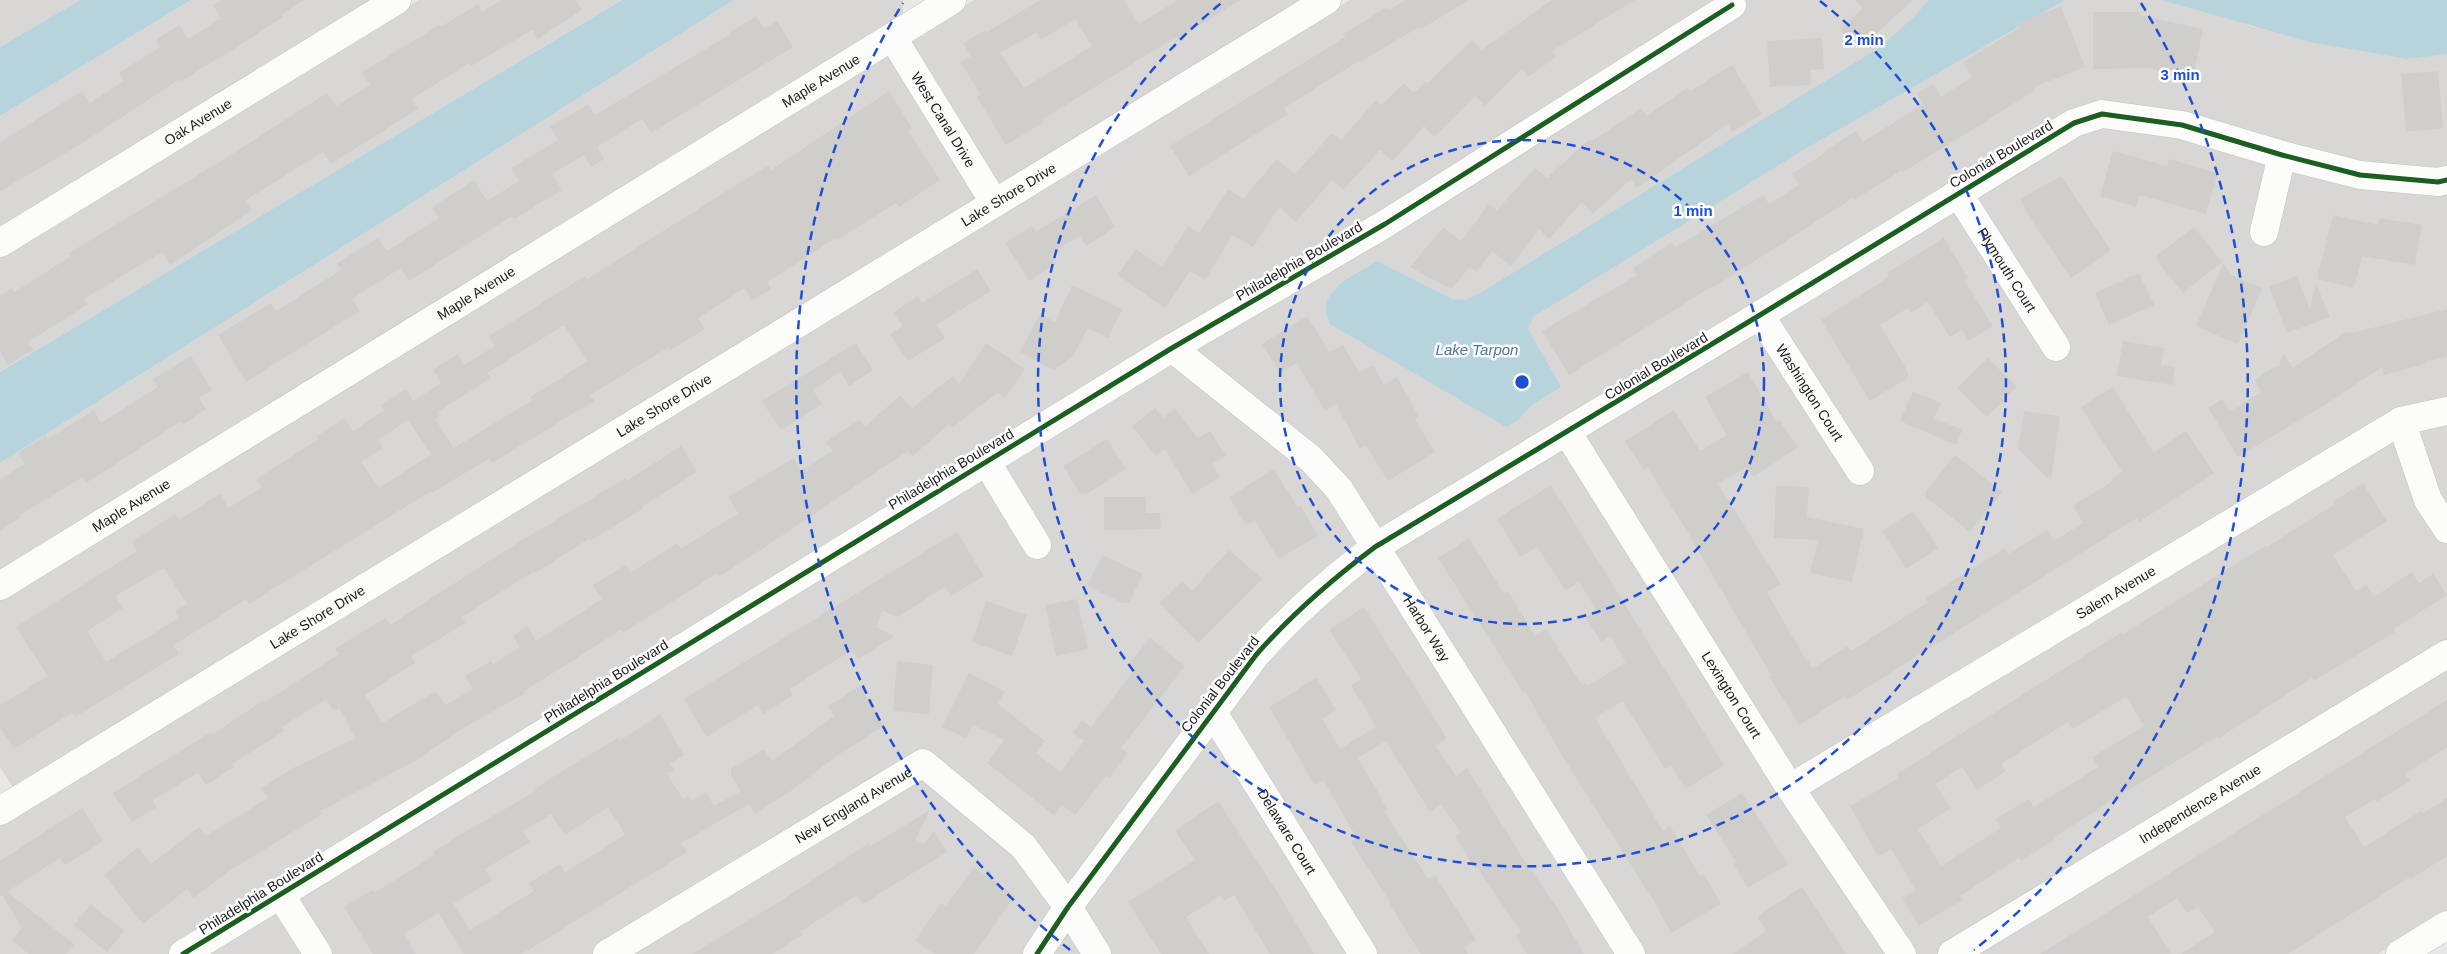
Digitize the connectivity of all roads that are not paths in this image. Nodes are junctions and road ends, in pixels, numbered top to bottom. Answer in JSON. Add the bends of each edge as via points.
{"nodes":[{"id":1,"x":397,"y":0,"type":"edge"},
{"id":2,"x":952,"y":0,"type":"edge"},
{"id":3,"x":1327,"y":0,"type":"edge"},
{"id":4,"x":1732,"y":5,"type":"dead end"},
{"id":5,"x":907,"y":20,"type":"edge"},
{"id":6,"x":2282,"y":155,"type":"junction"},
{"id":7,"x":2447,"y":180,"type":"edge"},
{"id":8,"x":1958,"y":193,"type":"junction"},
{"id":9,"x":994,"y":202,"type":"junction"},
{"id":10,"x":2264,"y":232,"type":"dead end"},
{"id":11,"x":0,"y":243,"type":"edge"},
{"id":12,"x":1760,"y":316,"type":"junction"},
{"id":13,"x":2056,"y":347,"type":"dead end"},
{"id":14,"x":1172,"y":348,"type":"junction"},
{"id":15,"x":2447,"y":411,"type":"edge"},
{"id":16,"x":2401,"y":421,"type":"junction"},
{"id":17,"x":1567,"y":432,"type":"junction"},
{"id":18,"x":986,"y":461,"type":"junction"},
{"id":19,"x":1860,"y":471,"type":"dead end"},
{"id":20,"x":2447,"y":529,"type":"edge"},
{"id":21,"x":1037,"y":545,"type":"dead end"},
{"id":22,"x":1375,"y":547,"type":"junction"},
{"id":23,"x":0,"y":586,"type":"edge"},
{"id":24,"x":2447,"y":654,"type":"edge"},
{"id":25,"x":1212,"y":711,"type":"junction"},
{"id":26,"x":1790,"y":788,"type":"junction"},
{"id":27,"x":4,"y":801,"type":"edge"},
{"id":28,"x":280,"y":894,"type":"junction"},
{"id":29,"x":1068,"y":907,"type":"junction"},
{"id":30,"x":2447,"y":925,"type":"edge"},
{"id":31,"x":183,"y":954,"type":"edge"},
{"id":32,"x":318,"y":954,"type":"edge"},
{"id":33,"x":607,"y":954,"type":"edge"},
{"id":34,"x":1037,"y":954,"type":"edge"},
{"id":35,"x":1097,"y":954,"type":"edge"},
{"id":36,"x":1363,"y":954,"type":"edge"},
{"id":37,"x":1631,"y":954,"type":"edge"},
{"id":38,"x":1902,"y":954,"type":"edge"},
{"id":39,"x":1952,"y":954,"type":"edge"},
{"id":40,"x":2400,"y":954,"type":"edge"}],
"edges":[{"from":1,"to":11,"type":"street","name":"Oak Avenue"},
{"from":2,"to":5,"type":"street","name":"Maple Avenue"},
{"from":3,"to":9,"type":"street","name":"Lake Shore Drive"},
{"from":4,"to":14,"type":"street","name":"Philadelphia Boulevard","via":[[1385,224]]},
{"from":5,"to":9,"type":"street","name":"West Canal Drive"},
{"from":5,"to":23,"type":"street","name":"Maple Avenue"},
{"from":6,"to":7,"type":"street","name":"Colonial Boulevard","via":[[2360,175],[2438,182]]},
{"from":6,"to":8,"type":"street","name":"Colonial Boulevard","via":[[2182,125],[2102,114],[2074,123]]},
{"from":6,"to":10,"type":"street"},
{"from":8,"to":12,"type":"street","name":"Colonial Boulevard"},
{"from":8,"to":13,"type":"street","name":"Plymouth Court"},
{"from":9,"to":27,"type":"street","name":"Lake Shore Drive"},
{"from":12,"to":17,"type":"street","name":"Colonial Boulevard"},
{"from":12,"to":19,"type":"street","name":"Washington Court"},
{"from":14,"to":18,"type":"street","name":"Philadelphia Boulevard"},
{"from":14,"to":22,"type":"street","name":"Harbor Way","via":[[1311,459],[1339,488]]},
{"from":15,"to":16,"type":"street","name":"Salem Avenue"},
{"from":16,"to":20,"type":"street","via":[[2428,500]]},
{"from":16,"to":26,"type":"street","name":"Salem Avenue"},
{"from":17,"to":22,"type":"street","name":"Colonial Boulevard"},
{"from":17,"to":26,"type":"street","name":"Lexington Court"},
{"from":18,"to":21,"type":"street"},
{"from":18,"to":28,"type":"street","name":"Philadelphia Boulevard"},
{"from":22,"to":25,"type":"street","name":"Colonial Boulevard","via":[[1287,620]]},
{"from":22,"to":37,"type":"street","name":"Harbor Way"},
{"from":24,"to":39,"type":"street","name":"Independence Avenue"},
{"from":25,"to":29,"type":"street","name":"Colonial Boulevard"},
{"from":25,"to":36,"type":"street","name":"Delaware Court"},
{"from":26,"to":38,"type":"street","name":"Lexington Court"},
{"from":28,"to":31,"type":"street","name":"Philadelphia Boulevard"},
{"from":28,"to":32,"type":"street"},
{"from":29,"to":33,"type":"street","name":"New England Avenue","via":[[1024,846],[922,763]]},
{"from":29,"to":34,"type":"street","name":"Colonial Boulevard"},
{"from":29,"to":35,"type":"street"},
{"from":30,"to":40,"type":"street"}]}
